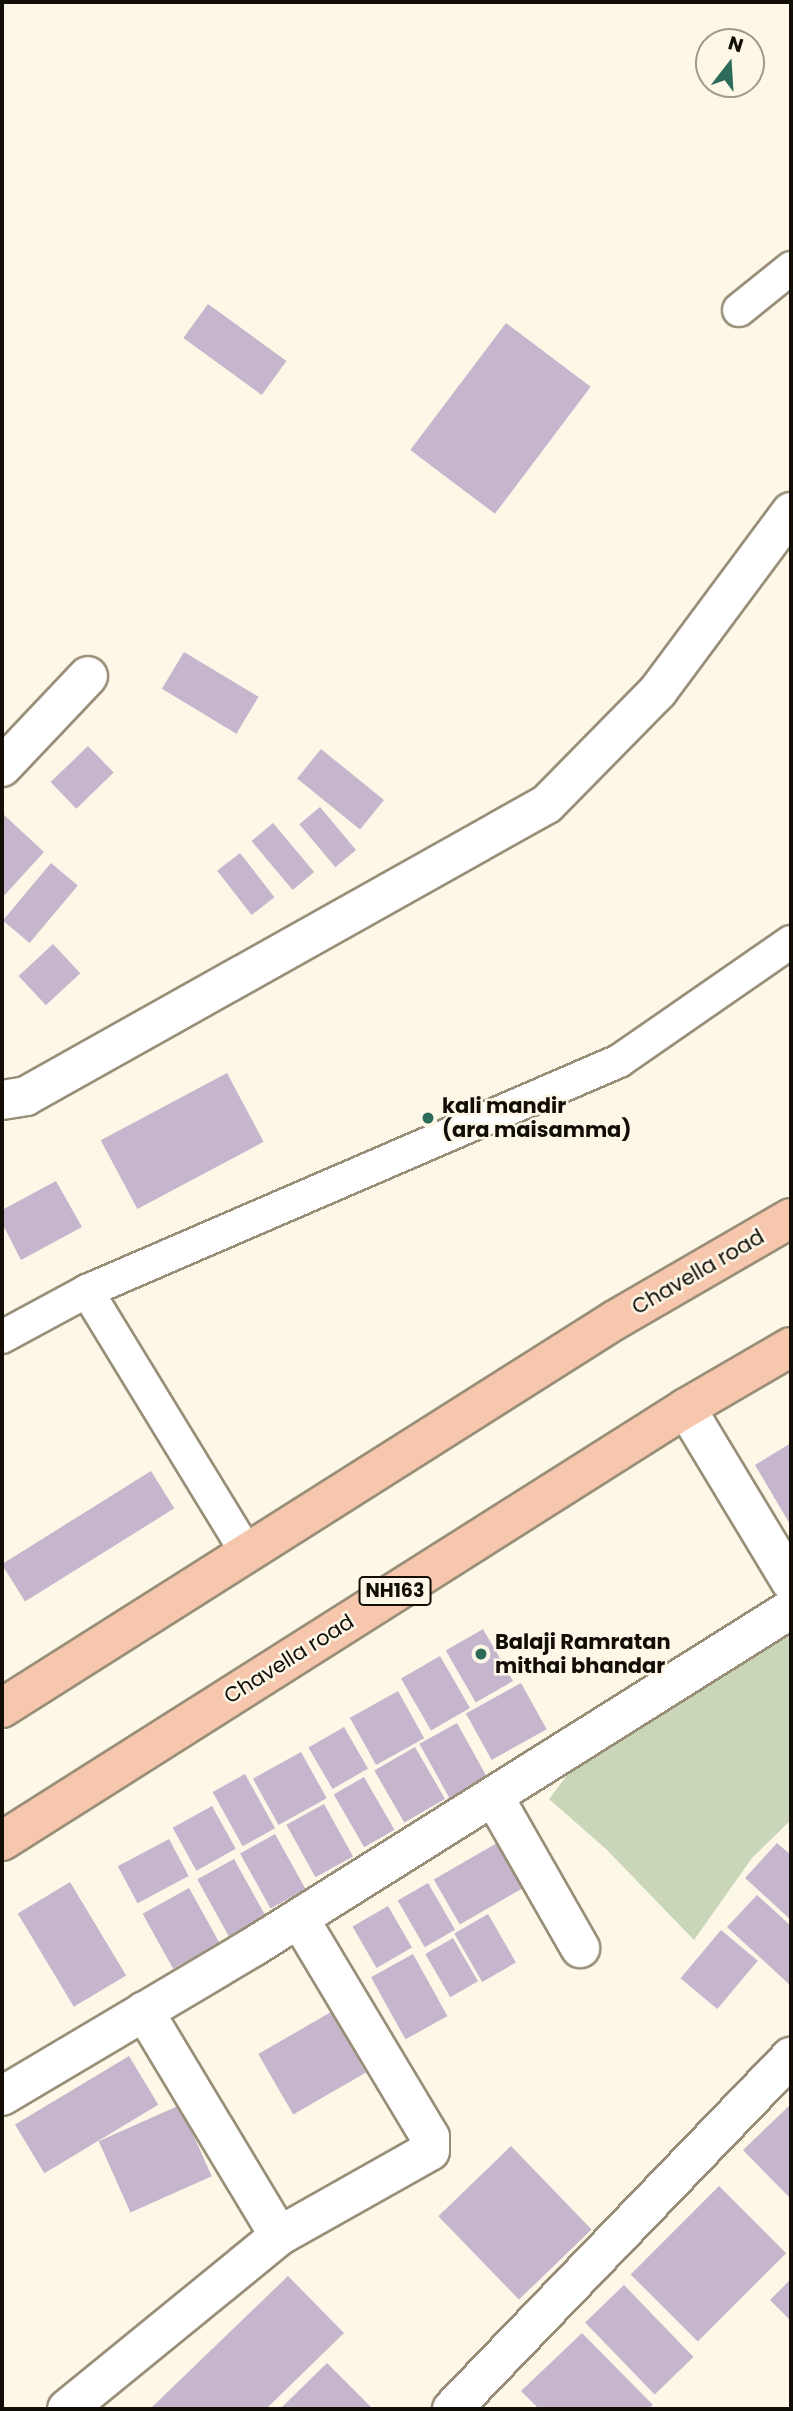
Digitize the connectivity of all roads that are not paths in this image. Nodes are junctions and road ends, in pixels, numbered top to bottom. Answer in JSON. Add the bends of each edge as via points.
{"nodes":[{"id":1,"x":791,"y":268,"type":"edge"},
{"id":2,"x":739,"y":310,"type":"dead end"},
{"id":3,"x":791,"y":512,"type":"edge"},
{"id":4,"x":88,"y":676,"type":"dead end"},
{"id":5,"x":2,"y":767,"type":"edge"},
{"id":6,"x":791,"y":943,"type":"edge"},
{"id":7,"x":2,"y":1100,"type":"edge"},
{"id":8,"x":791,"y":1218,"type":"edge"},
{"id":9,"x":87,"y":1291,"type":"junction"},
{"id":10,"x":2,"y":1337,"type":"edge"},
{"id":11,"x":791,"y":1347,"type":"edge"},
{"id":12,"x":685,"y":1408,"type":"junction"},
{"id":13,"x":247,"y":1553,"type":"junction"},
{"id":14,"x":791,"y":1582,"type":"edge"},
{"id":15,"x":791,"y":1609,"type":"edge"},
{"id":16,"x":2,"y":1708,"type":"edge"},
{"id":17,"x":494,"y":1797,"type":"junction"},
{"id":18,"x":2,"y":1840,"type":"edge"},
{"id":19,"x":299,"y":1918,"type":"junction"},
{"id":20,"x":580,"y":1948,"type":"dead end"},
{"id":21,"x":144,"y":2011,"type":"junction"},
{"id":22,"x":791,"y":2057,"type":"edge"},
{"id":23,"x":2,"y":2096,"type":"edge"},
{"id":24,"x":279,"y":2236,"type":"junction"},
{"id":25,"x":67,"y":2409,"type":"edge"},
{"id":26,"x":452,"y":2409,"type":"edge"}],
"edges":[{"from":1,"to":2,"type":"lane"},
{"from":3,"to":7,"type":"street","via":[[658,691],[547,804],[26,1096]]},
{"from":4,"to":5,"type":"street"},
{"from":6,"to":9,"type":"lane","via":[[620,1061]]},
{"from":8,"to":13,"type":"highway","name":"Chavella road","via":[[615,1320]]},
{"from":9,"to":10,"type":"lane"},
{"from":9,"to":13,"type":"lane"},
{"from":11,"to":12,"type":"highway","name":"Chavella road","number":"NH163"},
{"from":12,"to":14,"type":"street"},
{"from":12,"to":18,"type":"highway","name":"Chavella road","number":"NH163"},
{"from":13,"to":16,"type":"highway","name":"Chavella road"},
{"from":15,"to":17,"type":"street"},
{"from":17,"to":19,"type":"street"},
{"from":17,"to":20,"type":"street"},
{"from":19,"to":21,"type":"street"},
{"from":19,"to":24,"type":"street","via":[[432,2145],[402,2167]]},
{"from":21,"to":23,"type":"street"},
{"from":21,"to":24,"type":"street"},
{"from":22,"to":26,"type":"street"},
{"from":24,"to":25,"type":"street"}]}
